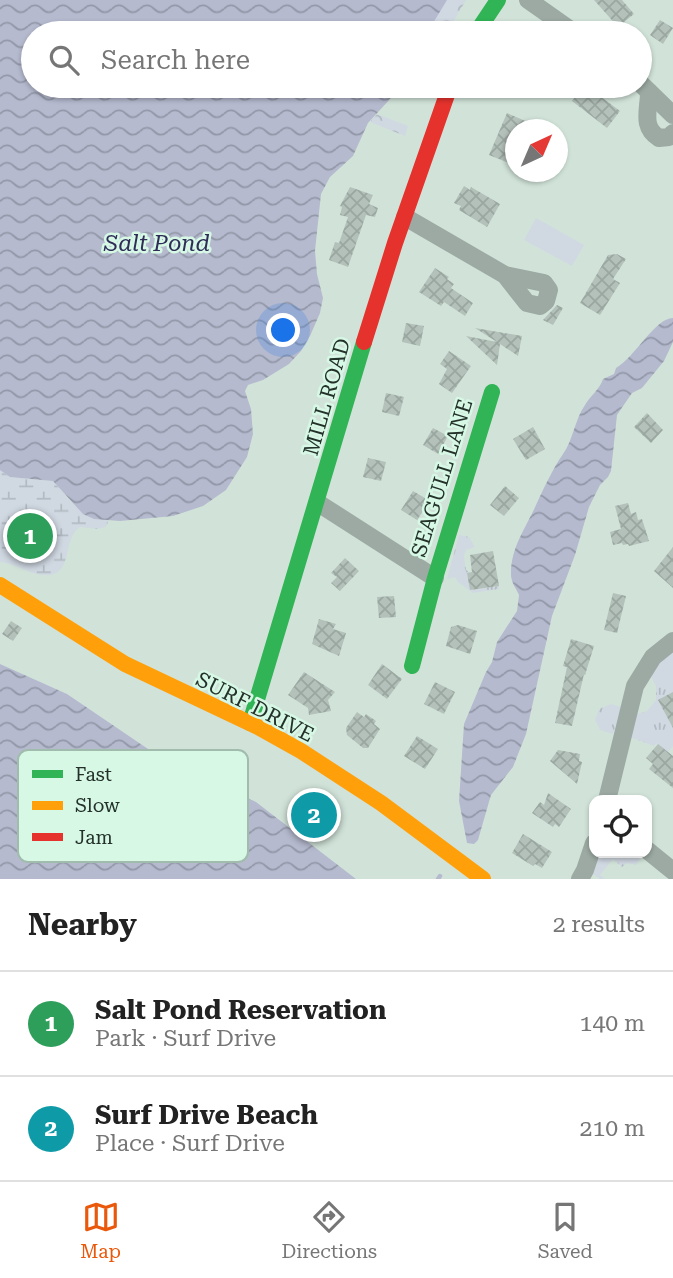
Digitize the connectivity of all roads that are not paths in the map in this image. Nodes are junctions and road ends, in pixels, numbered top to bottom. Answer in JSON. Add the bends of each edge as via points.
{"nodes":[{"id":1,"x":498,"y":0,"type":"edge"},
{"id":2,"x":528,"y":0,"type":"edge"},
{"id":3,"x":484,"y":21,"type":"edge"},
{"id":4,"x":558,"y":21,"type":"edge"},
{"id":5,"x":652,"y":95,"type":"edge"},
{"id":6,"x":446,"y":98,"type":"edge"},
{"id":7,"x":645,"y":98,"type":"edge"},
{"id":8,"x":673,"y":115,"type":"edge"},
{"id":9,"x":673,"y":133,"type":"edge"},
{"id":10,"x":405,"y":217,"type":"junction"},
{"id":11,"x":505,"y":275,"type":"dead end"},
{"id":12,"x":492,"y":392,"type":"dead end"},
{"id":13,"x":318,"y":503,"type":"junction"},
{"id":14,"x":435,"y":578,"type":"junction"},
{"id":15,"x":0,"y":585,"type":"edge"},
{"id":16,"x":673,"y":641,"type":"edge"},
{"id":17,"x":412,"y":666,"type":"dead end"},
{"id":18,"x":250,"y":723,"type":"junction"},
{"id":19,"x":608,"y":795,"type":"edge"},
{"id":20,"x":652,"y":854,"type":"edge"},
{"id":21,"x":589,"y":858,"type":"edge"},
{"id":22,"x":673,"y":871,"type":"edge"},
{"id":23,"x":483,"y":879,"type":"edge"},
{"id":24,"x":579,"y":879,"type":"edge"}],
"edges":[{"from":1,"to":3,"type":"street"},
{"from":2,"to":4,"type":"street"},
{"from":5,"to":8,"type":"street"},
{"from":6,"to":10,"type":"street","name":"MILL ROAD"},
{"from":7,"to":9,"type":"street","via":[[648,128],[659,138]]},
{"from":10,"to":11,"type":"street"},
{"from":10,"to":13,"type":"street","name":"MILL ROAD"},
{"from":12,"to":14,"type":"street","name":"SEAGULL LANE"},
{"from":13,"to":14,"type":"street","name":"SEAGULL LANE"},
{"from":13,"to":18,"type":"street","name":"MILL ROAD"},
{"from":14,"to":17,"type":"street","name":"SEAGULL LANE"},
{"from":15,"to":18,"type":"street","name":"SURF DRIVE","via":[[115,659]]},
{"from":16,"to":19,"type":"street","via":[[653,657],[635,685]]},
{"from":18,"to":23,"type":"street","name":"SURF DRIVE","via":[[361,790]]},
{"from":20,"to":22,"type":"street"},
{"from":21,"to":24,"type":"street"}]}
